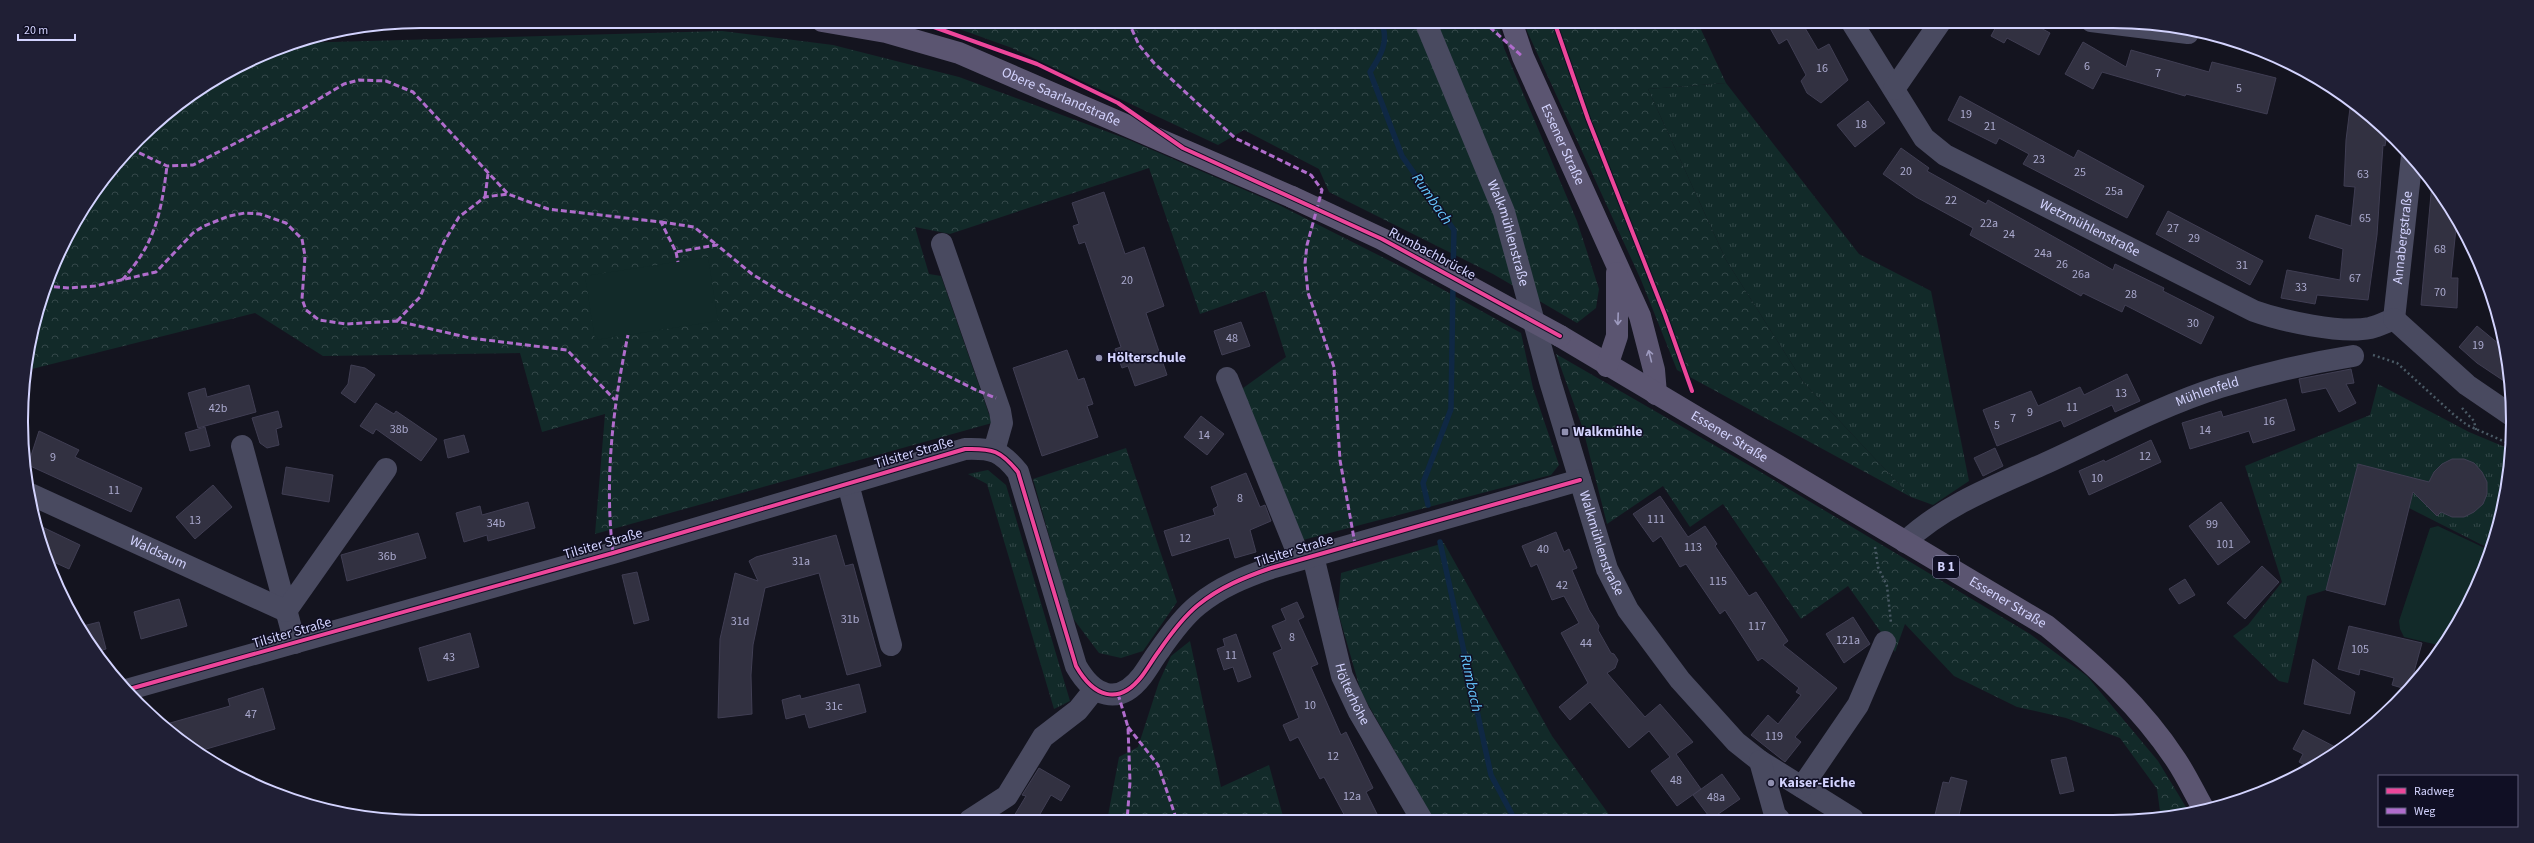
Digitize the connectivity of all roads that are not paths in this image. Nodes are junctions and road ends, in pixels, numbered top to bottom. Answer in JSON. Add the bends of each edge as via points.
{"nodes":[{"id":1,"x":863,"y":28,"type":"edge"},
{"id":2,"x":1428,"y":28,"type":"edge"},
{"id":3,"x":1513,"y":28,"type":"edge"},
{"id":4,"x":1855,"y":28,"type":"edge"},
{"id":5,"x":1937,"y":28,"type":"edge"},
{"id":6,"x":1894,"y":89,"type":"junction"},
{"id":7,"x":2411,"y":165,"type":"edge"},
{"id":8,"x":1292,"y":196,"type":"joint"},
{"id":9,"x":942,"y":244,"type":"dead end"},
{"id":10,"x":1617,"y":266,"type":"junction"},
{"id":11,"x":2394,"y":319,"type":"junction"},
{"id":12,"x":1560,"y":336,"type":"joint"},
{"id":13,"x":2353,"y":356,"type":"road end"},
{"id":14,"x":1607,"y":366,"type":"junction"},
{"id":15,"x":1227,"y":378,"type":"dead end"},
{"id":16,"x":1656,"y":394,"type":"junction"},
{"id":17,"x":2506,"y":411,"type":"edge"},
{"id":18,"x":242,"y":446,"type":"dead end"},
{"id":19,"x":994,"y":451,"type":"junction"},
{"id":20,"x":386,"y":469,"type":"dead end"},
{"id":21,"x":1580,"y":480,"type":"junction"},
{"id":22,"x":848,"y":484,"type":"junction"},
{"id":23,"x":36,"y":497,"type":"edge"},
{"id":24,"x":1905,"y":542,"type":"junction"},
{"id":25,"x":1306,"y":558,"type":"junction"},
{"id":26,"x":286,"y":611,"type":"junction"},
{"id":27,"x":1885,"y":642,"type":"road end"},
{"id":28,"x":295,"y":643,"type":"junction"},
{"id":29,"x":891,"y":645,"type":"dead end"},
{"id":30,"x":132,"y":688,"type":"edge"},
{"id":31,"x":1094,"y":690,"type":"junction"},
{"id":32,"x":1760,"y":761,"type":"junction"},
{"id":33,"x":1802,"y":787,"type":"junction"},
{"id":34,"x":2200,"y":805,"type":"edge"},
{"id":35,"x":978,"y":815,"type":"edge"},
{"id":36,"x":1419,"y":815,"type":"edge"},
{"id":37,"x":1775,"y":815,"type":"edge"},
{"id":38,"x":1848,"y":815,"type":"edge"}],
"edges":[{"from":1,"to":8,"type":"main road","name":"Obere Saarlandstraße","number":"B 1","via":[[959,53]]},
{"from":2,"to":21,"type":"street","name":"Walkmühlenstraße","via":[[1504,212]]},
{"from":3,"to":10,"type":"main road","name":"Essener Straße","via":[[1523,57]]},
{"from":4,"to":6,"type":"street","name":"Wetzmühlenstraße"},
{"from":5,"to":6,"type":"street"},
{"from":6,"to":11,"type":"street","name":"Wetzmühlenstraße","via":[[1924,138],[1945,155],[2254,311],[2277,319],[2352,330],[2371,328]]},
{"from":7,"to":11,"type":"street","name":"Annabergstraße"},
{"from":8,"to":12,"type":"main road","name":"Rumbachbrücke","number":"B 1","bridge":true,"via":[[1382,239]]},
{"from":9,"to":19,"type":"street","via":[[996,398],[1002,423]]},
{"from":10,"to":14,"type":"main road","name":"Essener Straße","one_way":true,"via":[[1617,336]]},
{"from":16,"to":10,"type":"main road","name":"Essener Straße","one_way":true,"via":[[1654,370],[1640,316]]},
{"from":11,"to":17,"type":"street","via":[[2467,385]]},
{"from":12,"to":14,"type":"main road","name":"Essener Straße","number":"B 1"},
{"from":13,"to":24,"type":"street","name":"Mühlenfeld","via":[[2325,360],[2220,387],[2161,410],[1972,496],[1921,527]]},
{"from":14,"to":16,"type":"main road","name":"Essener Straße","number":"B 1"},
{"from":15,"to":25,"type":"street","name":"Hölterhöhe"},
{"from":16,"to":24,"type":"main road","name":"Essener Straße","number":"B 1"},
{"from":18,"to":26,"type":"street","name":"Tilsiter Straße"},
{"from":19,"to":22,"type":"street","name":"Tilsiter Straße","via":[[981,448],[965,449]]},
{"from":19,"to":31,"type":"street","name":"Tilsiter Straße","via":[[1004,456],[1018,472],[1076,666]]},
{"from":20,"to":26,"type":"street","name":"Tilsiter Straße"},
{"from":21,"to":25,"type":"street","name":"Tilsiter Straße"},
{"from":21,"to":32,"type":"street","name":"Walkmühlenstraße","via":[[1607,569],[1628,610],[1680,680],[1736,742]]},
{"from":22,"to":28,"type":"street","name":"Tilsiter Straße"},
{"from":22,"to":29,"type":"street"},
{"from":23,"to":26,"type":"street","name":"Waldsaum"},
{"from":24,"to":34,"type":"main road","name":"Essener Straße","number":"B 1","via":[[2047,626],[2104,673],[2144,716],[2177,760]]},
{"from":25,"to":31,"type":"street","name":"Tilsiter Straße","via":[[1244,577],[1219,589],[1198,605],[1181,623],[1141,677],[1128,690],[1106,695]]},
{"from":25,"to":36,"type":"street","name":"Hölterhöhe","via":[[1342,676],[1359,712]]},
{"from":26,"to":28,"type":"street","name":"Tilsiter Straße"},
{"from":27,"to":33,"type":"street","via":[[1858,704]]},
{"from":28,"to":30,"type":"street","name":"Tilsiter Straße"},
{"from":31,"to":35,"type":"street","via":[[1078,710],[1043,737],[1007,796]]},
{"from":32,"to":33,"type":"street","name":"Walkmühlenstraße"},
{"from":32,"to":37,"type":"street"},
{"from":33,"to":38,"type":"street","name":"Walkmühlenstraße"}]}
